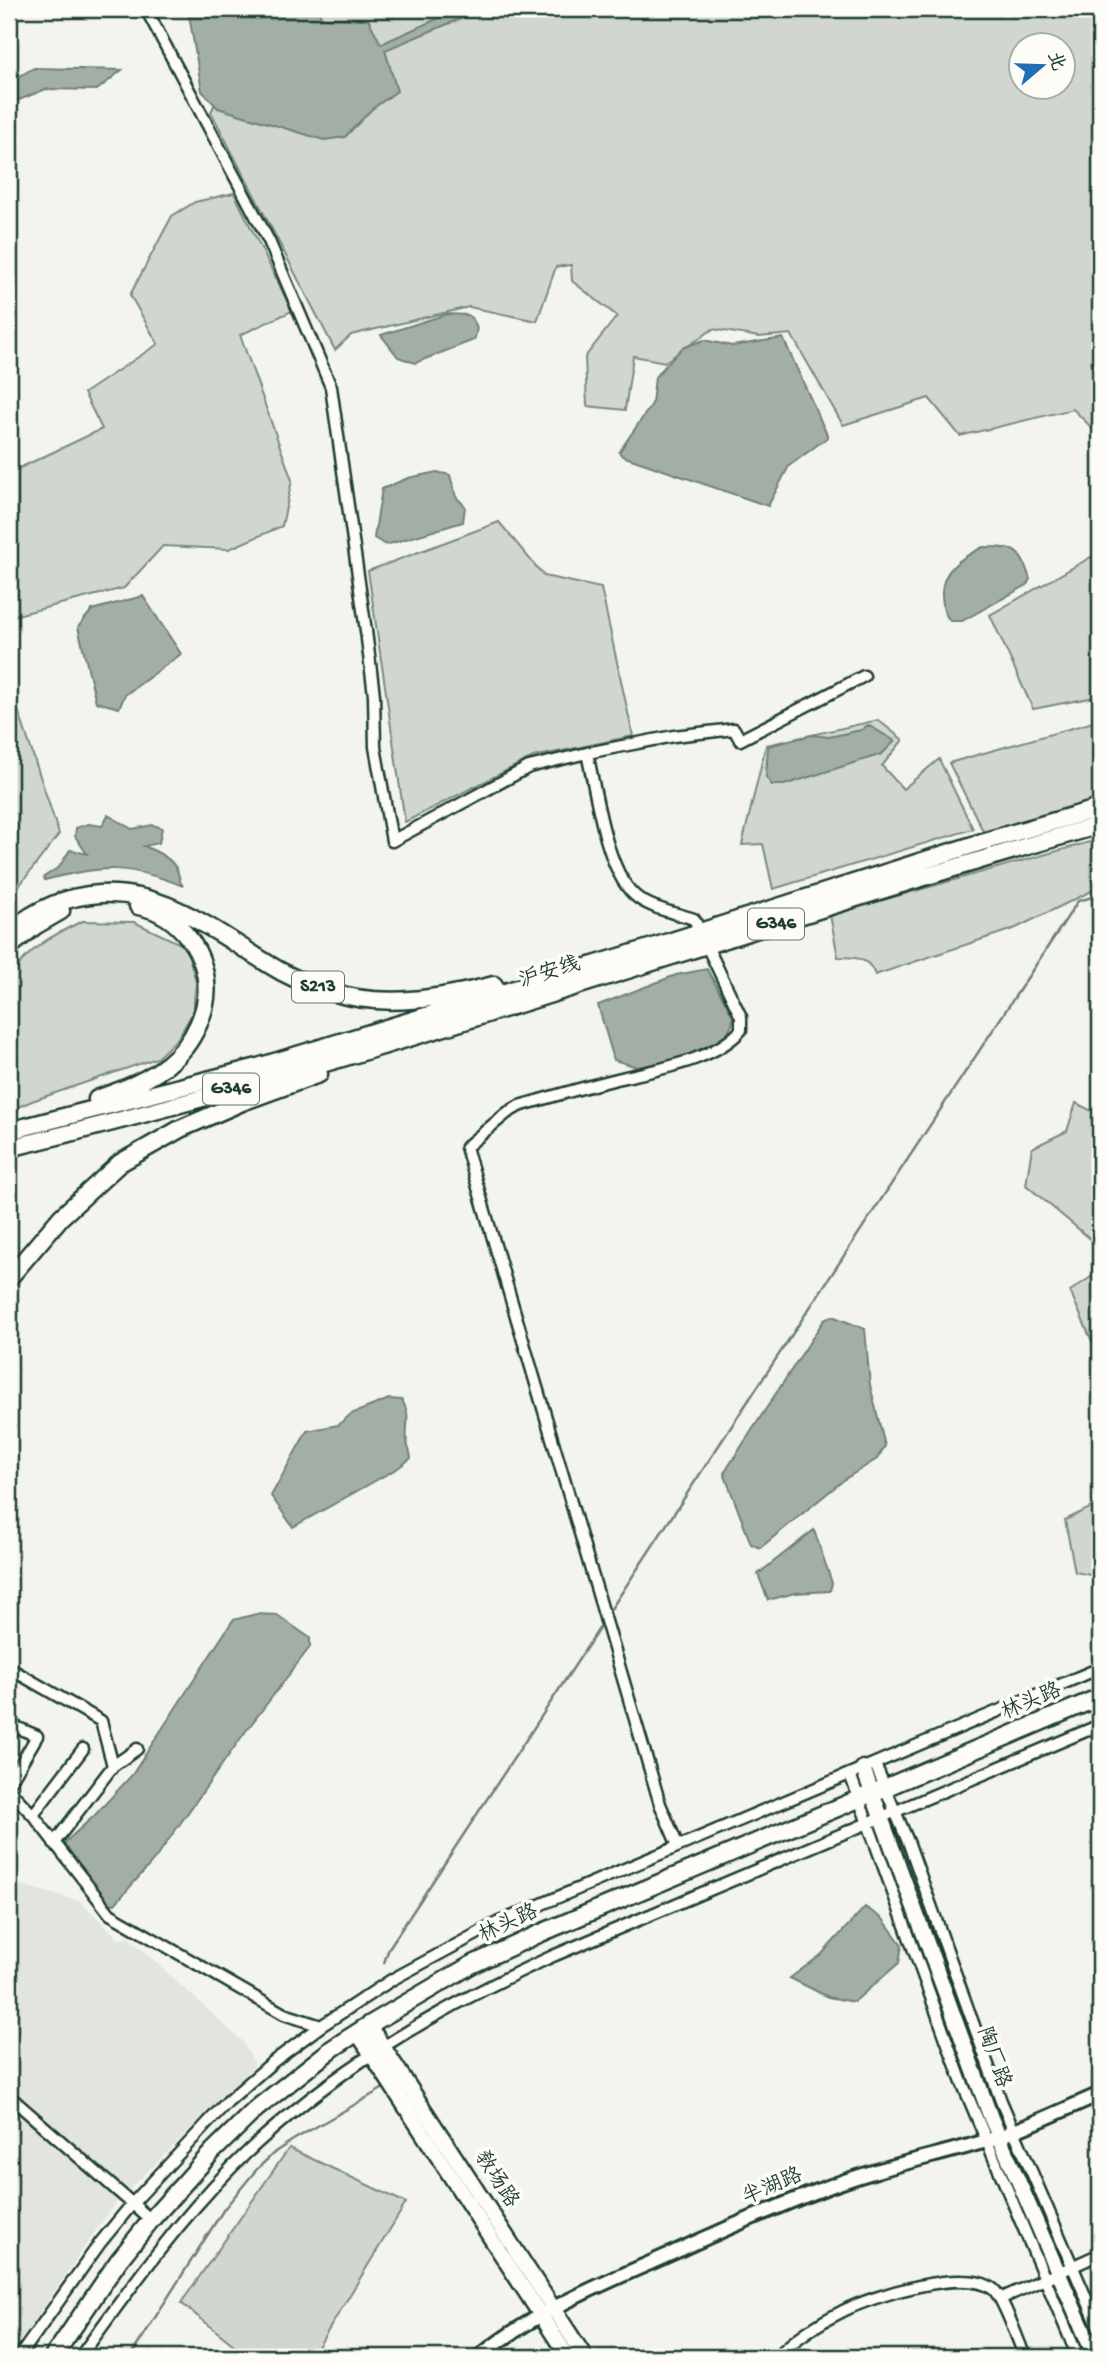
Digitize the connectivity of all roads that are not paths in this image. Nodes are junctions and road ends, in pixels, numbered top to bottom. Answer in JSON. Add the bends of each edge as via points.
{"nodes":[{"id":1,"x":146,"y":9,"type":"edge"},
{"id":2,"x":864,"y":676,"type":"dead end"},
{"id":3,"x":587,"y":752,"type":"junction"},
{"id":4,"x":1100,"y":808,"type":"edge"},
{"id":5,"x":1100,"y":825,"type":"edge"},
{"id":6,"x":9,"y":932,"type":"edge"},
{"id":7,"x":703,"y":939,"type":"junction"},
{"id":8,"x":9,"y":947,"type":"edge"},
{"id":9,"x":653,"y":947,"type":"junction"},
{"id":10,"x":453,"y":1026,"type":"junction"},
{"id":11,"x":9,"y":1130,"type":"edge"},
{"id":12,"x":9,"y":1148,"type":"edge"},
{"id":13,"x":9,"y":1279,"type":"edge"},
{"id":14,"x":9,"y":1668,"type":"edge"},
{"id":15,"x":1100,"y":1668,"type":"edge"},
{"id":16,"x":1100,"y":1697,"type":"edge"},
{"id":17,"x":9,"y":1724,"type":"edge"},
{"id":18,"x":1100,"y":1725,"type":"edge"},
{"id":19,"x":83,"y":1749,"type":"dead end"},
{"id":20,"x":137,"y":1749,"type":"dead end"},
{"id":21,"x":113,"y":1766,"type":"junction"},
{"id":22,"x":862,"y":1769,"type":"junction"},
{"id":23,"x":9,"y":1784,"type":"edge"},
{"id":24,"x":9,"y":1790,"type":"edge"},
{"id":25,"x":872,"y":1793,"type":"junction"},
{"id":26,"x":33,"y":1815,"type":"junction"},
{"id":27,"x":881,"y":1817,"type":"junction"},
{"id":28,"x":54,"y":1843,"type":"junction"},
{"id":29,"x":678,"y":1846,"type":"junction"},
{"id":30,"x":321,"y":2026,"type":"junction"},
{"id":31,"x":363,"y":2029,"type":"junction"},
{"id":32,"x":377,"y":2051,"type":"junction"},
{"id":33,"x":1100,"y":2094,"type":"edge"},
{"id":34,"x":9,"y":2096,"type":"edge"},
{"id":35,"x":1014,"y":2129,"type":"junction"},
{"id":36,"x":992,"y":2138,"type":"junction"},
{"id":37,"x":132,"y":2204,"type":"junction"},
{"id":38,"x":151,"y":2220,"type":"junction"},
{"id":39,"x":1100,"y":2254,"type":"edge"},
{"id":40,"x":1059,"y":2272,"type":"junction"},
{"id":41,"x":1000,"y":2299,"type":"junction"},
{"id":42,"x":547,"y":2312,"type":"junction"},
{"id":43,"x":1100,"y":2330,"type":"edge"},
{"id":44,"x":19,"y":2357,"type":"edge"},
{"id":45,"x":53,"y":2357,"type":"edge"},
{"id":46,"x":80,"y":2357,"type":"edge"},
{"id":47,"x":478,"y":2357,"type":"edge"},
{"id":48,"x":568,"y":2357,"type":"edge"},
{"id":49,"x":585,"y":2357,"type":"edge"},
{"id":50,"x":777,"y":2357,"type":"edge"},
{"id":51,"x":1025,"y":2357,"type":"edge"},
{"id":52,"x":1078,"y":2357,"type":"edge"},
{"id":53,"x":1095,"y":2357,"type":"edge"}],
"edges":[{"from":1,"to":3,"type":"street","via":[[269,241],[331,387],[371,669],[374,747],[392,841],[529,767]]},
{"from":2,"to":3,"type":"street","via":[[740,740],[734,729]]},
{"from":3,"to":7,"type":"street","via":[[609,848],[626,886],[644,902],[694,919]]},
{"from":4,"to":7,"type":"main road","name":"沪安线","number":"G346","via":[[982,842]]},
{"from":5,"to":7,"type":"main road","name":"沪安线","number":"G346"},
{"from":6,"to":9,"type":"main road","number":"S213","via":[[57,902],[117,893],[143,897],[171,905],[212,927],[284,973],[334,993],[383,1000],[477,989]]},
{"from":7,"to":9,"type":"main road","name":"沪安线","number":"G346"},
{"from":7,"to":10,"type":"main road","name":"沪安线","number":"G346"},
{"from":7,"to":29,"type":"street","via":[[741,1017],[741,1030],[732,1041],[678,1065],[519,1106],[466,1147],[660,1804]]},
{"from":8,"to":11,"type":"main road","via":[[61,911],[89,904],[144,907],[186,933],[203,968],[206,997],[199,1023],[184,1048],[160,1070],[132,1087]]},
{"from":9,"to":11,"type":"main road","name":"沪安线","number":"G346","via":[[258,1067]]},
{"from":10,"to":12,"type":"main road","name":"沪安线","number":"G346"},
{"from":10,"to":13,"type":"main road","via":[[242,1102],[180,1129],[120,1163],[61,1217]]},
{"from":14,"to":21,"type":"street","via":[[101,1721]]},
{"from":15,"to":22,"type":"street"},
{"from":16,"to":25,"type":"main road","name":"林头路"},
{"from":17,"to":23,"type":"street","via":[[37,1736]]},
{"from":18,"to":27,"type":"street"},
{"from":19,"to":26,"type":"street"},
{"from":20,"to":21,"type":"street"},
{"from":21,"to":28,"type":"street"},
{"from":22,"to":25,"type":"main road","name":"陶厂路"},
{"from":22,"to":29,"type":"street"},
{"from":24,"to":26,"type":"street"},
{"from":25,"to":27,"type":"main road","name":"陶厂路"},
{"from":25,"to":31,"type":"main road","name":"林头路","via":[[471,1965]]},
{"from":26,"to":28,"type":"street"},
{"from":27,"to":32,"type":"street","via":[[490,1984]]},
{"from":27,"to":35,"type":"street"},
{"from":27,"to":36,"type":"main road","name":"陶厂路"},
{"from":28,"to":30,"type":"street","via":[[119,1921],[284,2014]]},
{"from":29,"to":30,"type":"street","via":[[457,1942]]},
{"from":30,"to":37,"type":"street","via":[[228,2101]]},
{"from":31,"to":32,"type":"main road","name":"教场路"},
{"from":31,"to":38,"type":"main road","name":"林头路","via":[[256,2109]]},
{"from":32,"to":42,"type":"main road","name":"教场路"},
{"from":32,"to":46,"type":"street","via":[[309,2099],[233,2166],[164,2244]]},
{"from":33,"to":35,"type":"street","name":"半湖路"},
{"from":34,"to":37,"type":"street"},
{"from":35,"to":36,"type":"street","name":"半湖路"},
{"from":35,"to":43,"type":"street"},
{"from":36,"to":40,"type":"main road","name":"陶厂路"},
{"from":36,"to":42,"type":"street","name":"半湖路","via":[[821,2189]]},
{"from":36,"to":52,"type":"street"},
{"from":37,"to":38,"type":"street"},
{"from":37,"to":44,"type":"street"},
{"from":38,"to":45,"type":"main road","name":"林头路"},
{"from":39,"to":40,"type":"street"},
{"from":40,"to":41,"type":"street"},
{"from":40,"to":53,"type":"main road","name":"陶厂路"},
{"from":41,"to":50,"type":"street","via":[[991,2288],[972,2281],[887,2295],[824,2322]]},
{"from":41,"to":51,"type":"street"},
{"from":42,"to":47,"type":"street","name":"半湖路"},
{"from":42,"to":48,"type":"main road","name":"教场路"},
{"from":42,"to":49,"type":"main road","name":"教场路"}]}
